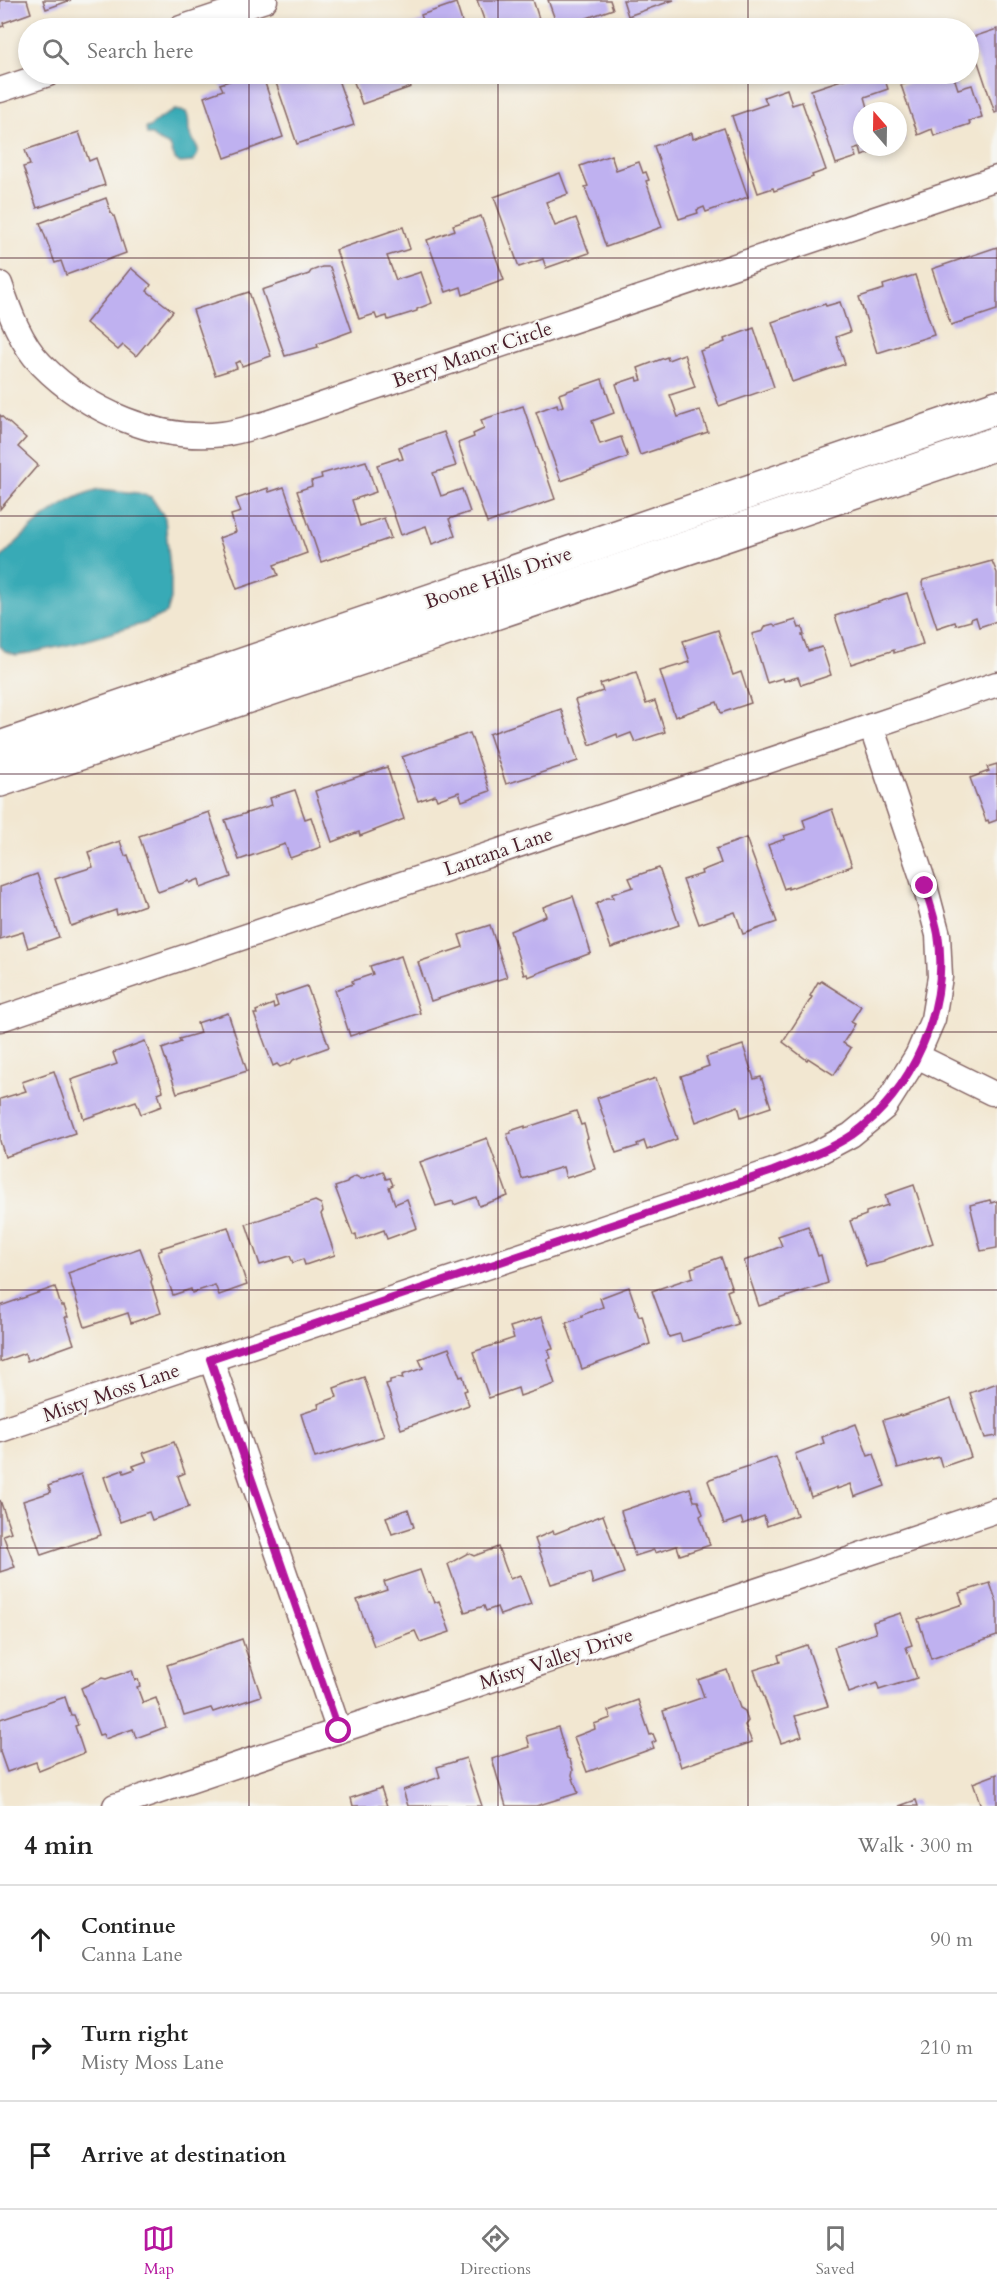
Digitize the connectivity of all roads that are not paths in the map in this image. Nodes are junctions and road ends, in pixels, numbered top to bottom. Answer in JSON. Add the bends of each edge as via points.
{"nodes":[{"id":1,"x":265,"y":0,"type":"edge"},
{"id":2,"x":211,"y":18,"type":"edge"},
{"id":3,"x":18,"y":84,"type":"edge"},
{"id":4,"x":0,"y":90,"type":"edge"},
{"id":5,"x":997,"y":178,"type":"edge"},
{"id":6,"x":0,"y":284,"type":"edge"},
{"id":7,"x":997,"y":407,"type":"edge"},
{"id":8,"x":997,"y":443,"type":"edge"},
{"id":9,"x":997,"y":684,"type":"edge"},
{"id":10,"x":871,"y":726,"type":"junction"},
{"id":11,"x":0,"y":748,"type":"edge"},
{"id":12,"x":0,"y":780,"type":"edge"},
{"id":13,"x":0,"y":1019,"type":"edge"},
{"id":14,"x":917,"y":1056,"type":"junction"},
{"id":15,"x":992,"y":1093,"type":"dead end"},
{"id":16,"x":210,"y":1359,"type":"junction"},
{"id":17,"x":0,"y":1430,"type":"edge"},
{"id":18,"x":997,"y":1510,"type":"edge"},
{"id":19,"x":339,"y":1731,"type":"junction"},
{"id":20,"x":115,"y":1806,"type":"edge"}],
"edges":[{"from":1,"to":2,"type":"street"},
{"from":3,"to":4,"type":"street"},
{"from":5,"to":6,"type":"street","name":"Berry Manor Circle","via":[[268,423],[223,434],[178,434],[136,424],[101,409],[40,363],[19,331]]},
{"from":7,"to":11,"type":"street","name":"Boone Hills Drive"},
{"from":8,"to":12,"type":"street","name":"Boone Hills Drive"},
{"from":9,"to":10,"type":"street","name":"Lantana Lane"},
{"from":10,"to":13,"type":"street","name":"Lantana Lane"},
{"from":10,"to":14,"type":"street","name":"Misty Moss Lane","via":[[938,935],[940,977],[933,1019]]},
{"from":14,"to":15,"type":"street"},
{"from":14,"to":16,"type":"street","name":"Misty Moss Lane","via":[[884,1108],[851,1135],[817,1153]]},
{"from":16,"to":17,"type":"street","name":"Misty Moss Lane"},
{"from":16,"to":19,"type":"street"},
{"from":18,"to":19,"type":"street","name":"Misty Valley Drive"},
{"from":19,"to":20,"type":"street","name":"Misty Valley Drive"}]}
